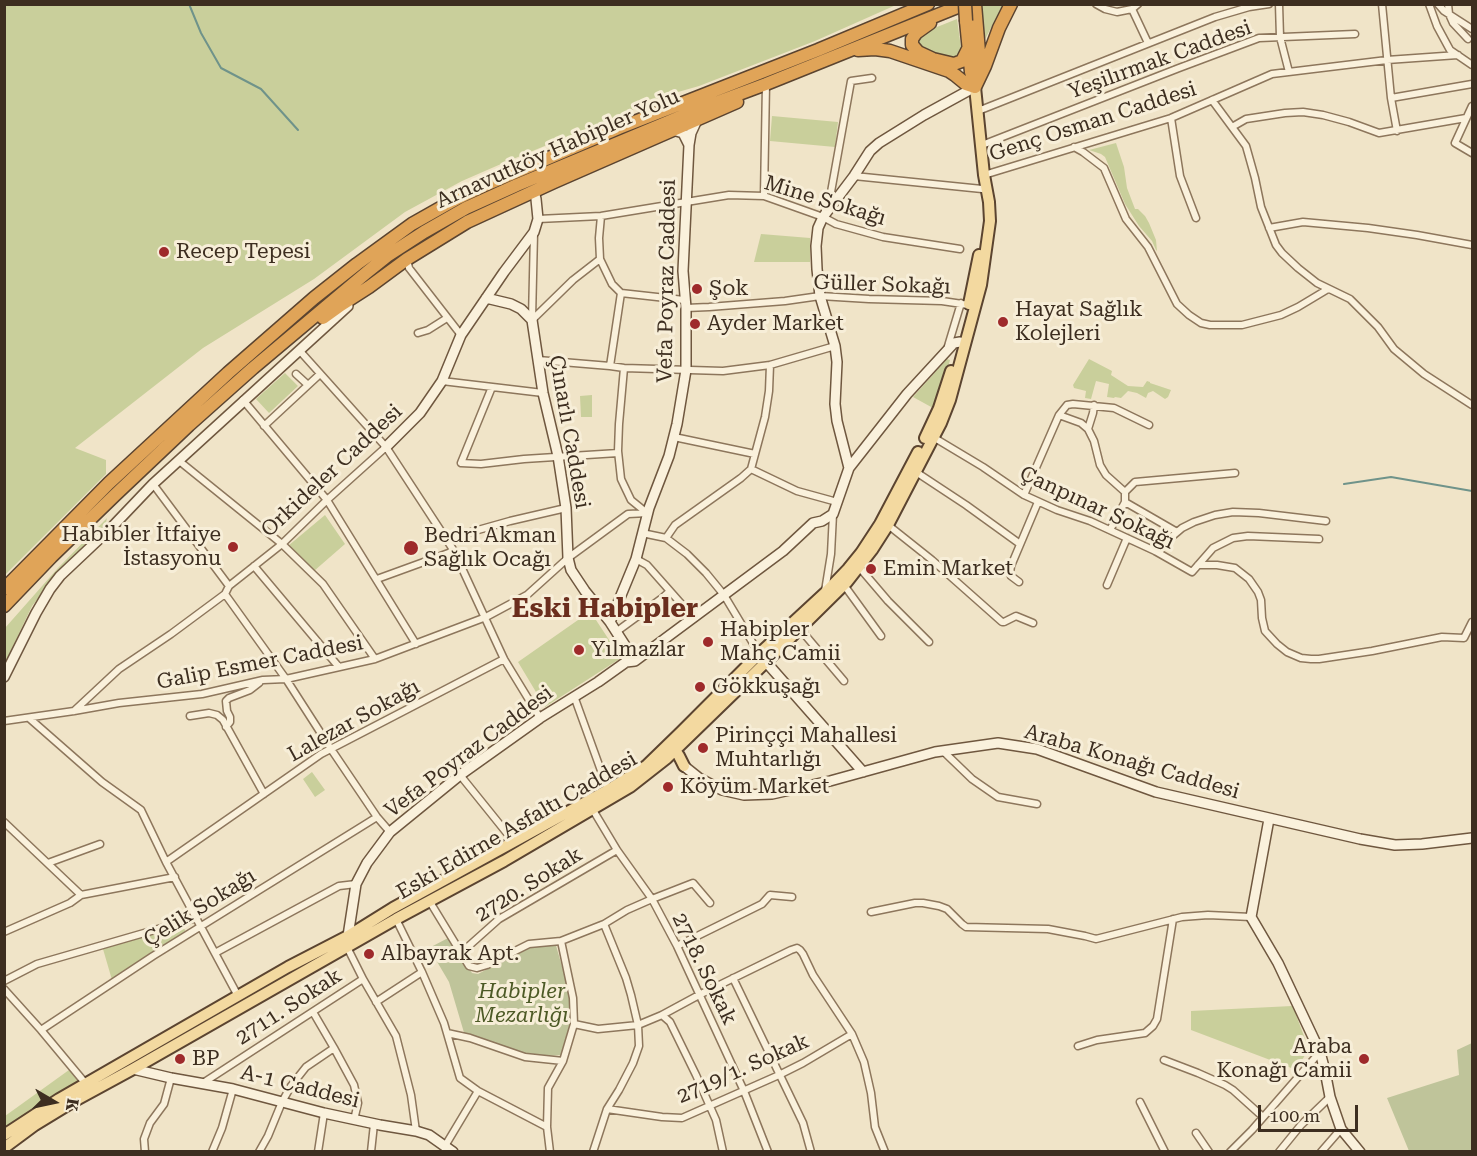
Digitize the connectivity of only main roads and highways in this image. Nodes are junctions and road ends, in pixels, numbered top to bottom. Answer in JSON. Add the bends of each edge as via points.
{"nodes":[{"id":1,"x":928,"y":4,"type":"edge"},
{"id":2,"x":1011,"y":4,"type":"edge"},
{"id":3,"x":962,"y":6,"type":"edge"},
{"id":4,"x":972,"y":14,"type":"edge"},
{"id":5,"x":969,"y":49,"type":"junction"},
{"id":6,"x":848,"y":51,"type":"junction"},
{"id":7,"x":766,"y":84,"type":"junction"},
{"id":8,"x":975,"y":87,"type":"junction"},
{"id":9,"x":697,"y":120,"type":"junction"},
{"id":10,"x":668,"y":127,"type":"junction"},
{"id":11,"x":689,"y":145,"type":"junction"},
{"id":12,"x":984,"y":175,"type":"junction"},
{"id":13,"x":534,"y":191,"type":"junction"},
{"id":14,"x":534,"y":232,"type":"joint"},
{"id":15,"x":369,"y":287,"type":"junction"},
{"id":16,"x":486,"y":298,"type":"junction"},
{"id":17,"x":968,"y":305,"type":"junction"},
{"id":18,"x":962,"y":343,"type":"junction"},
{"id":19,"x":253,"y":368,"type":"junction"},
{"id":20,"x":930,"y":436,"type":"junction"},
{"id":21,"x":386,"y":447,"type":"road end"},
{"id":22,"x":849,"y":468,"type":"junction"},
{"id":23,"x":4,"y":589,"type":"edge"},
{"id":24,"x":828,"y":596,"type":"junction"},
{"id":25,"x":4,"y":606,"type":"edge"},
{"id":26,"x":610,"y":622,"type":"junction"},
{"id":27,"x":763,"y":658,"type":"junction"},
{"id":28,"x":635,"y":661,"type":"junction"},
{"id":29,"x":4,"y":677,"type":"edge"},
{"id":30,"x":669,"y":751,"type":"junction"},
{"id":31,"x":684,"y":766,"type":"joint"},
{"id":32,"x":863,"y":772,"type":"junction"},
{"id":33,"x":1269,"y":819,"type":"junction"},
{"id":34,"x":1473,"y":838,"type":"edge"},
{"id":35,"x":347,"y":941,"type":"junction"},
{"id":36,"x":131,"y":1064,"type":"junction"},
{"id":37,"x":4,"y":1135,"type":"edge"},
{"id":38,"x":4,"y":1149,"type":"edge"},
{"id":39,"x":449,"y":1149,"type":"edge"},
{"id":40,"x":1360,"y":1152,"type":"edge"}],
"edges":[{"from":1,"to":23,"type":"highway","name":"Arnavutköy Habipler Yolu","via":[[525,168],[412,224],[314,298],[228,373],[109,483]]},
{"from":2,"to":8,"type":"highway"},
{"from":3,"to":4,"type":"highway","bridge":true},
{"from":3,"to":5,"type":"highway","via":[[923,27],[912,39],[912,45],[923,55],[954,64],[962,62]]},
{"from":3,"to":6,"type":"highway","name":"Arnavutköy Habipler Yolu"},
{"from":4,"to":5,"type":"highway"},
{"from":4,"to":8,"type":"highway","via":[[980,64]]},
{"from":5,"to":8,"type":"highway"},
{"from":6,"to":7,"type":"highway","name":"Arnavutköy Habipler Yolu"},
{"from":6,"to":8,"type":"highway","via":[[890,51],[949,71]]},
{"from":7,"to":9,"type":"highway","via":[[740,102]]},
{"from":7,"to":10,"type":"highway","name":"Arnavutköy Habipler Yolu"},
{"from":8,"to":12,"type":"main road","name":"Eski Edirne Asfaltı Caddesi"},
{"from":8,"to":22,"type":"main road","via":[[870,151],[818,228],[820,296],[835,346],[835,404]]},
{"from":9,"to":10,"type":"highway"},
{"from":9,"to":11,"type":"main road","name":"Vefa Poyraz Caddesi"},
{"from":10,"to":11,"type":"main road","via":[[683,133]]},
{"from":10,"to":13,"type":"highway"},
{"from":10,"to":19,"type":"highway","name":"Arnavutköy Habipler Yolu","via":[[491,195],[438,223],[394,251]]},
{"from":11,"to":26,"type":"main road","name":"Vefa Poyraz Caddesi","via":[[683,271],[686,370],[669,456],[636,560]]},
{"from":12,"to":17,"type":"main road","name":"Eski Edirne Asfaltı Caddesi","via":[[978,262]]},
{"from":12,"to":17,"type":"main road","name":"Eski Edirne Asfaltı Caddesi","via":[[990,221],[983,275]]},
{"from":13,"to":14,"type":"main road","name":"Çınarlı Caddesi","via":[[538,219]]},
{"from":13,"to":15,"type":"highway","via":[[467,222]]},
{"from":14,"to":16,"type":"main road","name":"Orkideler Caddesi"},
{"from":15,"to":19,"type":"highway"},
{"from":15,"to":29,"type":"main road","via":[[178,460],[60,576],[36,612]]},
{"from":16,"to":21,"type":"main road","name":"Orkideler Caddesi","via":[[461,335],[442,381],[420,413]]},
{"from":16,"to":26,"type":"main road","name":"Çınarlı Caddesi","via":[[511,304],[532,320],[558,456],[571,570]]},
{"from":17,"to":18,"type":"main road","name":"Eski Edirne Asfaltı Caddesi"},
{"from":18,"to":20,"type":"main road","name":"Eski Edirne Asfaltı Caddesi"},
{"from":18,"to":22,"type":"main road","via":[[954,343],[907,394]]},
{"from":19,"to":25,"type":"highway","name":"Arnavutköy Habipler Yolu","via":[[123,487]]},
{"from":20,"to":24,"type":"main road","name":"Eski Edirne Asfaltı Caddesi","via":[[880,524]]},
{"from":20,"to":24,"type":"main road","name":"Eski Edirne Asfaltı Caddesi","via":[[888,525],[844,585]]},
{"from":22,"to":28,"type":"main road","name":"Vefa Poyraz Caddesi","via":[[833,514],[813,523],[783,551]]},
{"from":24,"to":27,"type":"main road","name":"Eski Edirne Asfaltı Caddesi"},
{"from":24,"to":27,"type":"main road","name":"Eski Edirne Asfaltı Caddesi","via":[[800,629]]},
{"from":26,"to":28,"type":"main road","name":"Çınarlı Caddesi"},
{"from":27,"to":30,"type":"main road","name":"Eski Edirne Asfaltı Caddesi"},
{"from":27,"to":30,"type":"main road","name":"Eski Edirne Asfaltı Caddesi","via":[[688,726]]},
{"from":27,"to":32,"type":"main road"},
{"from":28,"to":35,"type":"main road","name":"Vefa Poyraz Caddesi","via":[[626,662],[540,718],[460,775],[390,832],[356,884]]},
{"from":30,"to":31,"type":"main road","via":[[674,764]]},
{"from":30,"to":35,"type":"main road","name":"Eski Edirne Asfaltı Caddesi","via":[[608,790],[393,908]]},
{"from":30,"to":35,"type":"main road","name":"Eski Edirne Asfaltı Caddesi","via":[[630,787],[592,810],[430,902]]},
{"from":31,"to":32,"type":"main road","name":"Araba Konağı Caddesi","via":[[722,790],[744,795],[786,792]]},
{"from":32,"to":33,"type":"main road","name":"Araba Konağı Caddesi","via":[[943,751],[998,743],[1037,749],[1156,792]]},
{"from":33,"to":34,"type":"main road","name":"Araba Konağı Caddesi","via":[[1387,844]]},
{"from":33,"to":40,"type":"main road","via":[[1251,917],[1278,963],[1320,1052],[1341,1129]]},
{"from":35,"to":36,"type":"main road","name":"Eski Edirne Asfaltı Caddesi"},
{"from":35,"to":36,"type":"main road","name":"Eski Edirne Asfaltı Caddesi","via":[[288,967]]},
{"from":36,"to":37,"type":"main road","name":"Eski Edirne Asfaltı Caddesi","via":[[86,1084]]},
{"from":36,"to":38,"type":"main road","name":"Eski Edirne Asfaltı Caddesi","via":[[52,1113]]},
{"from":36,"to":39,"type":"main road","name":"A-1 Caddesi","via":[[171,1078],[416,1131]]}]}
